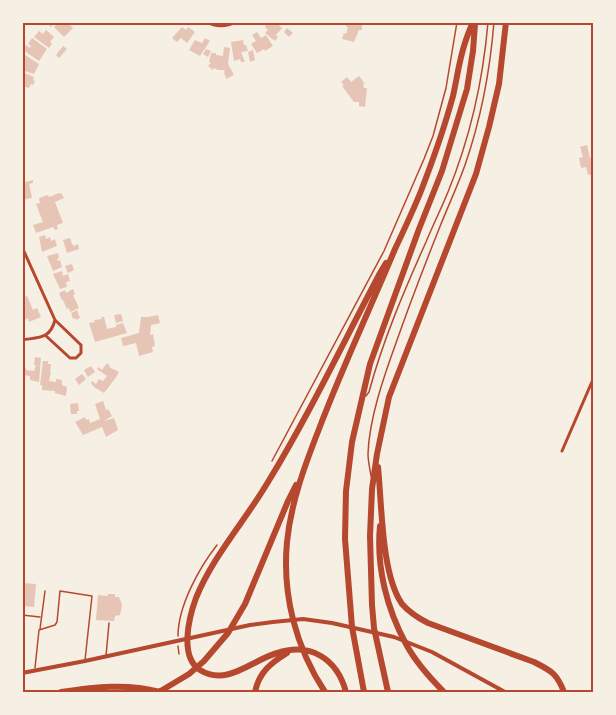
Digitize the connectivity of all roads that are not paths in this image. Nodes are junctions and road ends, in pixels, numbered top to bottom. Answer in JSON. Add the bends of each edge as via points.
{"nodes":[{"id":1,"x":207,"y":22,"type":"edge"},
{"id":2,"x":237,"y":22,"type":"edge"},
{"id":3,"x":474,"y":22,"type":"edge"},
{"id":4,"x":488,"y":22,"type":"edge"},
{"id":5,"x":494,"y":22,"type":"edge"},
{"id":6,"x":506,"y":22,"type":"edge"},
{"id":7,"x":22,"y":247,"type":"edge"},
{"id":8,"x":395,"y":250,"type":"junction"},
{"id":9,"x":55,"y":320,"type":"junction"},
{"id":10,"x":45,"y":335,"type":"junction"},
{"id":11,"x":22,"y":340,"type":"edge"},
{"id":12,"x":594,"y":377,"type":"edge"},
{"id":13,"x":361,"y":402,"type":"junction"},
{"id":14,"x":562,"y":450,"type":"dead end"},
{"id":15,"x":377,"y":454,"type":"junction"},
{"id":16,"x":302,"y":474,"type":"junction"},
{"id":17,"x":372,"y":489,"type":"junction"},
{"id":18,"x":382,"y":505,"type":"junction"},
{"id":19,"x":45,"y":591,"type":"dead end"},
{"id":20,"x":22,"y":615,"type":"edge"},
{"id":21,"x":41,"y":618,"type":"junction"},
{"id":22,"x":109,"y":623,"type":"dead end"},
{"id":23,"x":352,"y":627,"type":"junction"},
{"id":24,"x":39,"y":630,"type":"junction"},
{"id":25,"x":188,"y":639,"type":"junction"},
{"id":26,"x":290,"y":651,"type":"junction"},
{"id":27,"x":106,"y":657,"type":"junction"},
{"id":28,"x":85,"y":661,"type":"junction"},
{"id":29,"x":35,"y":671,"type":"junction"},
{"id":30,"x":22,"y":673,"type":"edge"},
{"id":31,"x":61,"y":693,"type":"edge"},
{"id":32,"x":160,"y":693,"type":"edge"},
{"id":33,"x":255,"y":693,"type":"edge"},
{"id":34,"x":325,"y":693,"type":"edge"},
{"id":35,"x":346,"y":693,"type":"edge"},
{"id":36,"x":364,"y":693,"type":"edge"},
{"id":37,"x":388,"y":693,"type":"edge"},
{"id":38,"x":444,"y":693,"type":"edge"},
{"id":39,"x":505,"y":693,"type":"edge"},
{"id":40,"x":564,"y":693,"type":"edge"}],
"edges":[{"from":1,"to":2,"type":"street","via":[[219,27]]},
{"from":3,"to":8,"type":"highway","via":[[464,45],[444,129]]},
{"from":3,"to":13,"type":"highway","via":[[467,89],[442,171],[370,364]]},
{"from":4,"to":13,"type":"lane","via":[[478,92],[459,162],[398,306],[369,392]]},
{"from":5,"to":17,"type":"lane","via":[[491,57],[466,164],[387,368],[371,428],[368,454]]},
{"from":6,"to":15,"type":"highway","via":[[499,84],[476,174],[389,397]]},
{"from":7,"to":9,"type":"street"},
{"from":8,"to":16,"type":"highway","via":[[336,384]]},
{"from":8,"to":25,"type":"highway","via":[[279,464],[208,573],[196,599]]},
{"from":9,"to":10,"type":"street"},
{"from":9,"to":10,"type":"street","via":[[81,345],[81,353],[70,358]]},
{"from":10,"to":11,"type":"street"},
{"from":12,"to":14,"type":"street"},
{"from":13,"to":23,"type":"highway","via":[[346,491],[345,539]]},
{"from":15,"to":17,"type":"highway"},
{"from":15,"to":18,"type":"highway"},
{"from":16,"to":32,"type":"highway","via":[[238,618],[204,661]]},
{"from":16,"to":34,"type":"highway","via":[[287,543],[288,595],[300,644]]},
{"from":17,"to":37,"type":"highway","via":[[372,605]]},
{"from":18,"to":38,"type":"highway","via":[[380,559],[392,611],[407,646]]},
{"from":18,"to":40,"type":"highway","via":[[392,584],[404,606],[428,623],[547,669],[558,678]]},
{"from":19,"to":21,"type":"lane"},
{"from":20,"to":21,"type":"lane"},
{"from":21,"to":24,"type":"lane"},
{"from":22,"to":27,"type":"lane"},
{"from":23,"to":25,"type":"street","via":[[285,621]]},
{"from":23,"to":36,"type":"highway"},
{"from":23,"to":39,"type":"street","via":[[432,652]]},
{"from":24,"to":28,"type":"lane","via":[[57,622],[60,591],[92,596]]},
{"from":24,"to":29,"type":"lane"},
{"from":25,"to":26,"type":"highway","via":[[193,664],[216,676]]},
{"from":25,"to":27,"type":"street"},
{"from":26,"to":33,"type":"highway","via":[[266,668]]},
{"from":26,"to":35,"type":"highway","via":[[314,652],[331,663]]},
{"from":27,"to":28,"type":"street"},
{"from":28,"to":29,"type":"street"},
{"from":29,"to":30,"type":"street"},
{"from":31,"to":32,"type":"highway","via":[[114,686]]}]}
